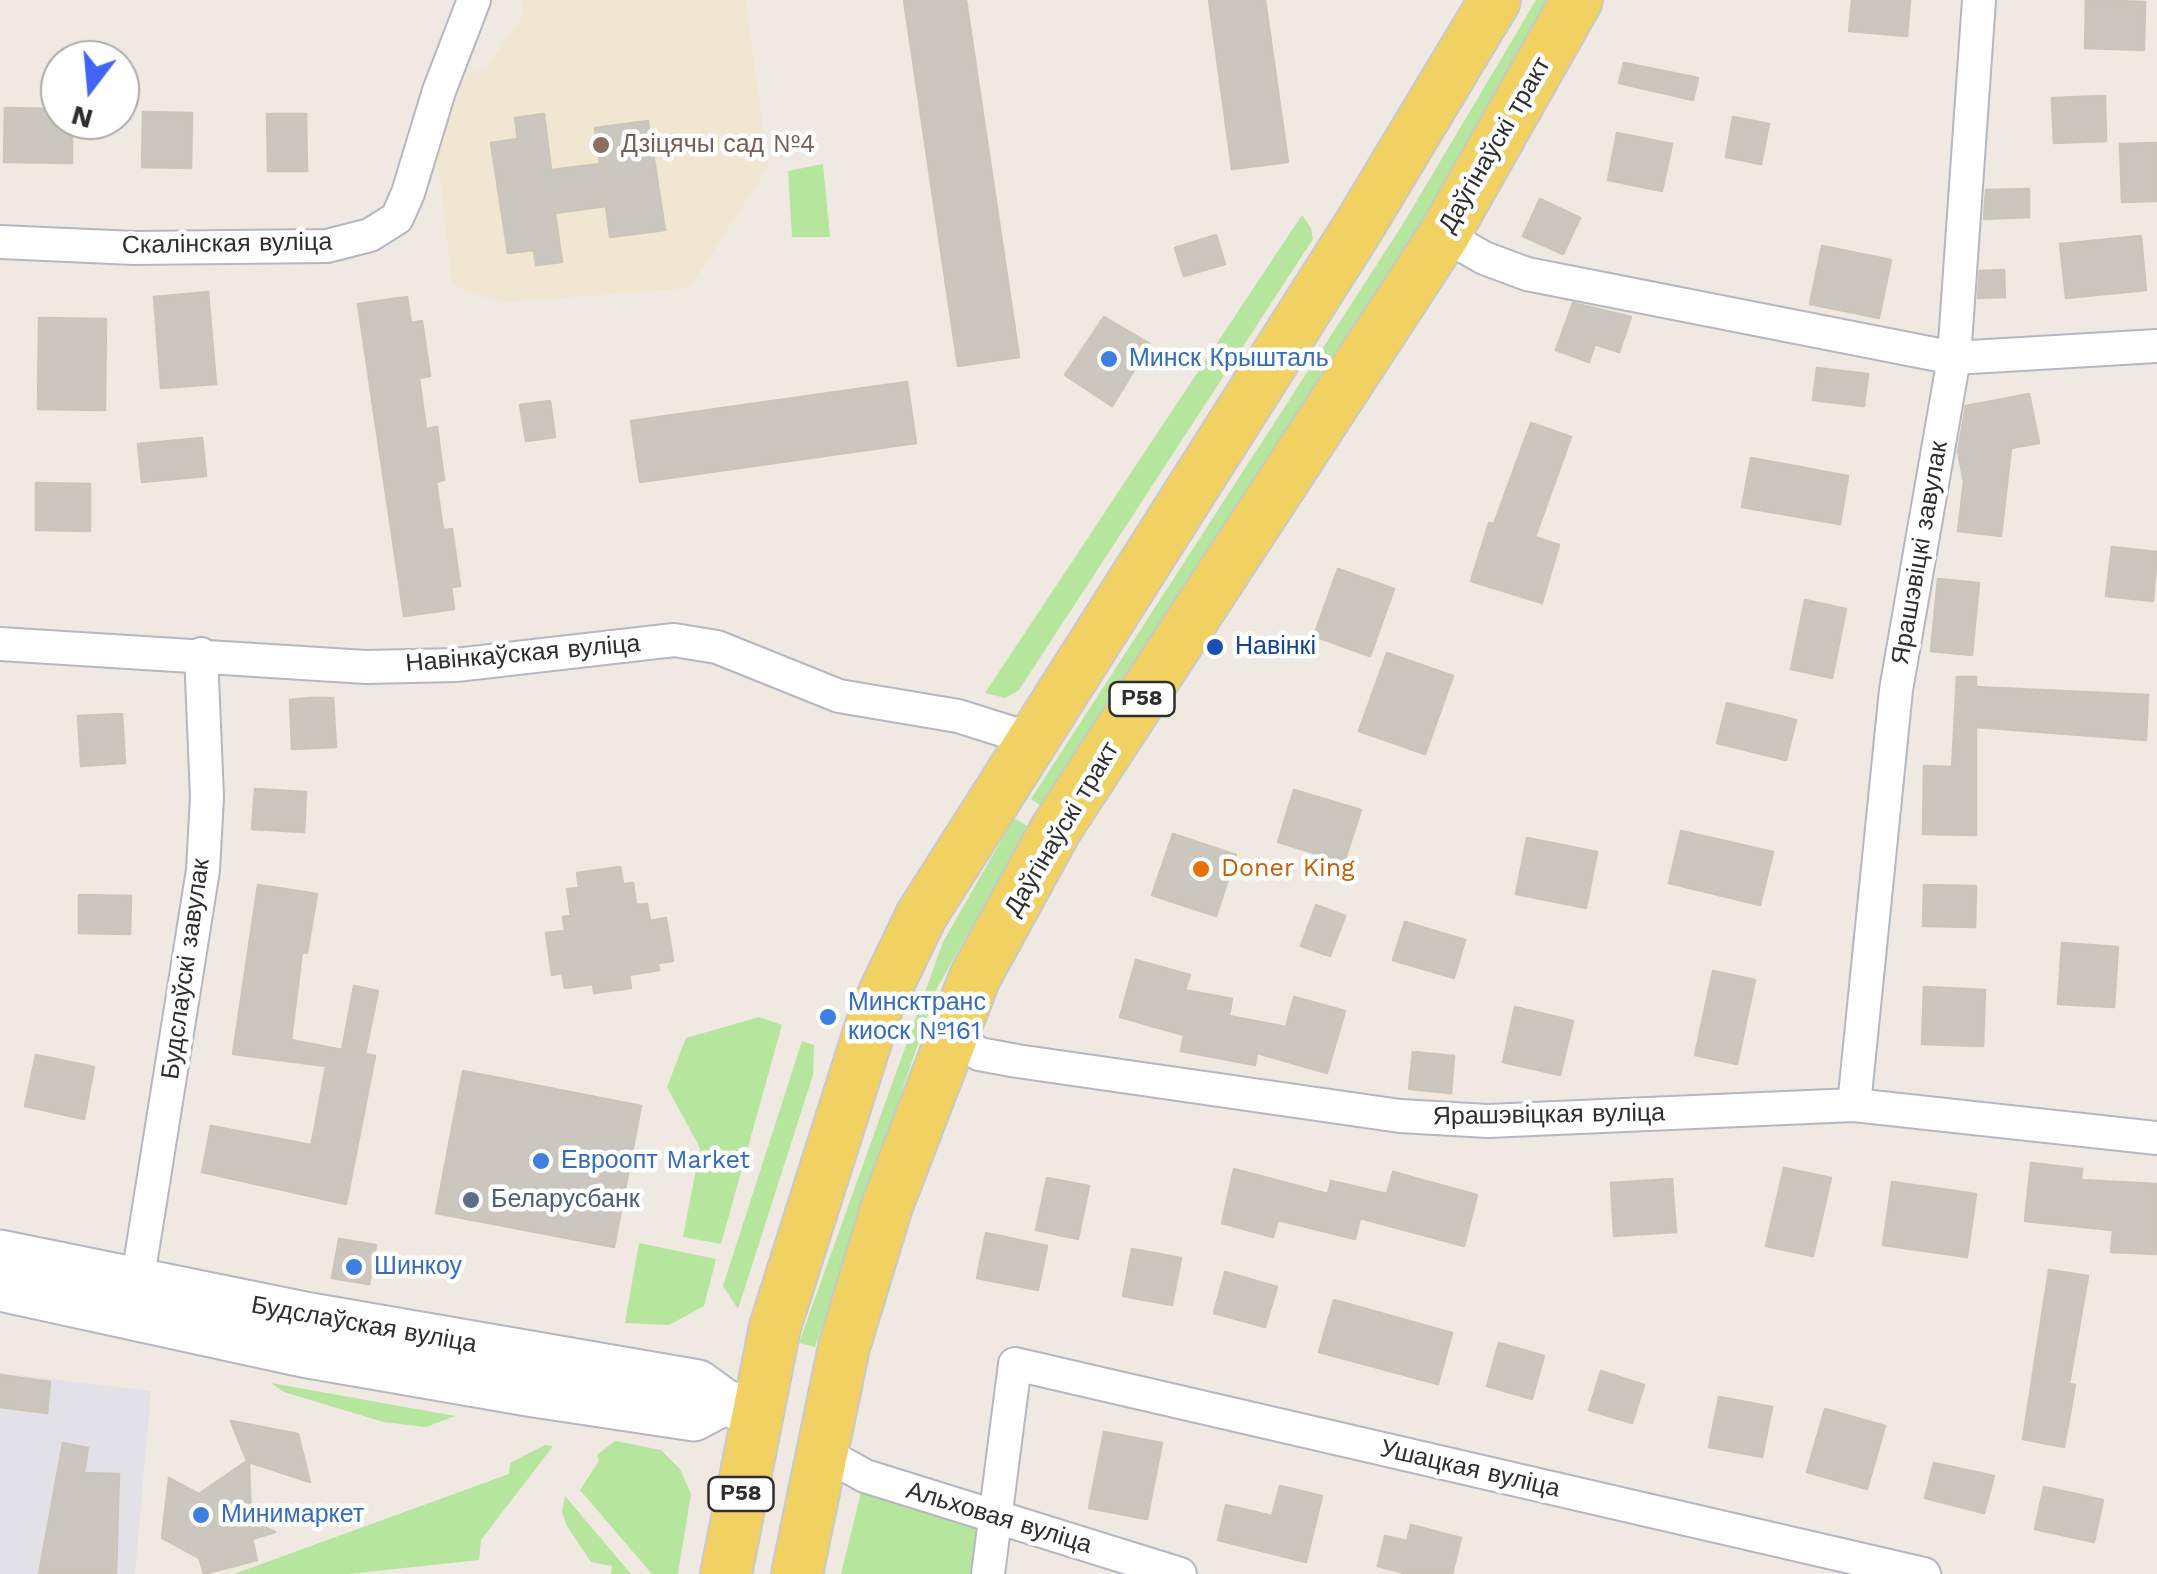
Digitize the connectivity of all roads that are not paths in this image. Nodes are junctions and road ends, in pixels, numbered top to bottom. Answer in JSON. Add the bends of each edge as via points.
{"nodes":[{"id":1,"x":474,"y":0,"type":"edge"},
{"id":2,"x":1495,"y":0,"type":"edge"},
{"id":3,"x":1578,"y":0,"type":"edge"},
{"id":4,"x":1979,"y":0,"type":"edge"},
{"id":5,"x":1444,"y":235,"type":"junction"},
{"id":6,"x":0,"y":242,"type":"edge"},
{"id":7,"x":2157,"y":346,"type":"edge"},
{"id":8,"x":1954,"y":358,"type":"junction"},
{"id":9,"x":0,"y":644,"type":"edge"},
{"id":10,"x":201,"y":654,"type":"junction"},
{"id":11,"x":1030,"y":740,"type":"junction"},
{"id":12,"x":951,"y":1034,"type":"junction"},
{"id":13,"x":1854,"y":1105,"type":"junction"},
{"id":14,"x":2157,"y":1138,"type":"edge"},
{"id":15,"x":0,"y":1252,"type":"edge"},
{"id":16,"x":137,"y":1282,"type":"junction"},
{"id":17,"x":0,"y":1288,"type":"edge"},
{"id":18,"x":740,"y":1408,"type":"junction"},
{"id":19,"x":822,"y":1452,"type":"junction"},
{"id":20,"x":999,"y":1517,"type":"junction"},
{"id":21,"x":726,"y":1574,"type":"edge"},
{"id":22,"x":797,"y":1574,"type":"edge"},
{"id":23,"x":988,"y":1574,"type":"edge"},
{"id":24,"x":1180,"y":1574,"type":"edge"},
{"id":25,"x":1924,"y":1574,"type":"edge"}],
"edges":[{"from":1,"to":6,"type":"street","name":"Скалінская вуліца","via":[[397,218],[370,235],[327,246]]},
{"from":2,"to":11,"type":"main road","number":"Р58","via":[[1360,226]]},
{"from":3,"to":5,"type":"main road","name":"Даўгінаўскі тракт","number":"Р58"},
{"from":4,"to":8,"type":"street","name":"Ярашэвіцкі завулак"},
{"from":5,"to":8,"type":"street","via":[[1527,274]]},
{"from":5,"to":12,"type":"main road","name":"Даўгінаўскі тракт","number":"Р58","via":[[1056,829]]},
{"from":7,"to":8,"type":"street"},
{"from":8,"to":13,"type":"street","name":"Ярашэвіцкі завулак","via":[[1896,690]]},
{"from":9,"to":10,"type":"street","name":"Навінкаўская вуліца"},
{"from":10,"to":11,"type":"street","name":"Навінкаўская вуліца","via":[[366,667],[456,665],[674,640],[717,646],[839,696],[958,716]]},
{"from":10,"to":16,"type":"street","name":"Будслаўскі завулак","via":[[203,870]]},
{"from":11,"to":18,"type":"main road","number":"Р58","via":[[921,916],[876,1010],[775,1327]]},
{"from":12,"to":13,"type":"street","name":"Ярашэвіцкая вуліца","via":[[979,1054],[1017,1061],[1400,1116],[1488,1122]]},
{"from":12,"to":19,"type":"main road","name":"Даўгінаўскі тракт","number":"Р58","via":[[887,1206],[844,1346]]},
{"from":13,"to":14,"type":"street","name":"Ярашэвіцкая вуліца"},
{"from":15,"to":16,"type":"main road","name":"Будслаўская вуліца"},
{"from":16,"to":18,"type":"main road","name":"Будслаўская вуліца","via":[[698,1382]]},
{"from":17,"to":18,"type":"main road","name":"Будслаўская вуліца","via":[[302,1354],[534,1394],[694,1418]]},
{"from":18,"to":19,"type":"main road"},
{"from":18,"to":21,"type":"main road","number":"Р58"},
{"from":19,"to":20,"type":"street","name":"Альховая вуліца","via":[[864,1476]]},
{"from":19,"to":22,"type":"main road","name":"Даўгінаўскі тракт","number":"Р58"},
{"from":20,"to":23,"type":"street"},
{"from":20,"to":24,"type":"street","name":"Альховая вуліца"},
{"from":20,"to":25,"type":"street","name":"Ушацкая вуліца","via":[[1016,1364]]}]}
